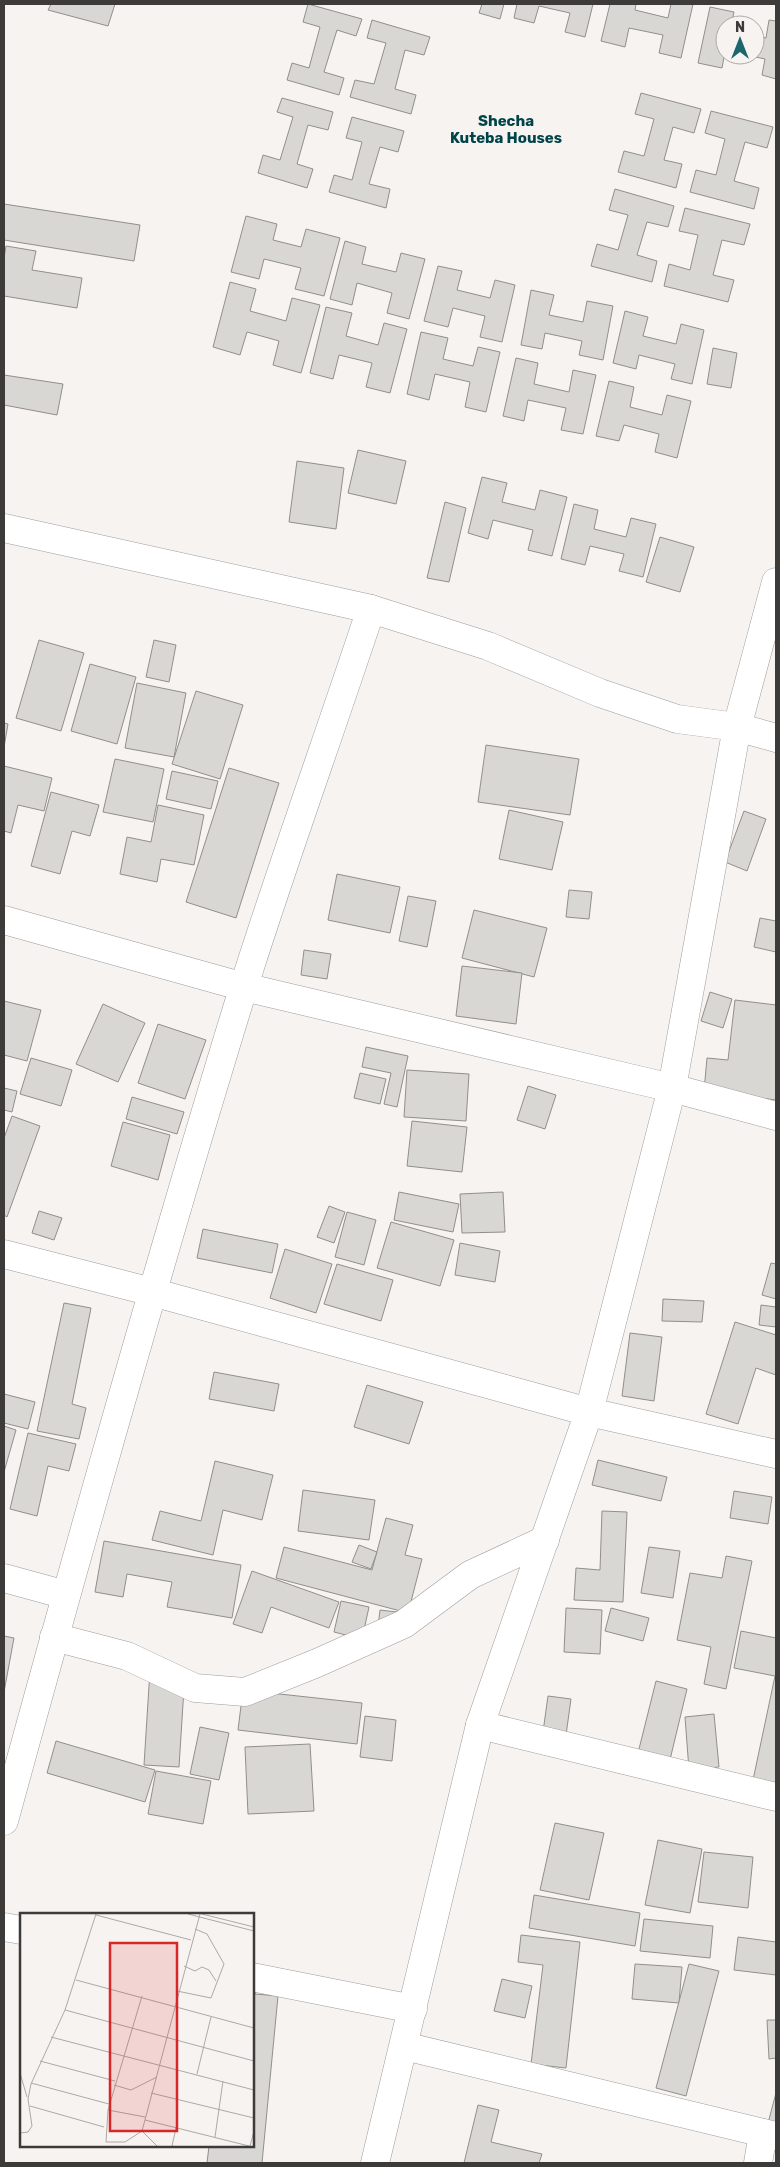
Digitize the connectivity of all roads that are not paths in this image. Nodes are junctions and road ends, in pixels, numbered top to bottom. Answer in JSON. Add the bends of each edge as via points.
{"nodes":[{"id":1,"x":4,"y":528,"type":"edge"},
{"id":2,"x":776,"y":582,"type":"edge"},
{"id":3,"x":371,"y":609,"type":"junction"},
{"id":4,"x":737,"y":727,"type":"junction"},
{"id":5,"x":776,"y":738,"type":"edge"},
{"id":6,"x":4,"y":920,"type":"edge"},
{"id":7,"x":244,"y":987,"type":"junction"},
{"id":8,"x":672,"y":1088,"type":"junction"},
{"id":9,"x":776,"y":1116,"type":"edge"},
{"id":10,"x":4,"y":1254,"type":"edge"},
{"id":11,"x":152,"y":1292,"type":"junction"},
{"id":12,"x":590,"y":1412,"type":"junction"},
{"id":13,"x":776,"y":1454,"type":"edge"},
{"id":14,"x":545,"y":1540,"type":"junction"},
{"id":15,"x":4,"y":1578,"type":"edge"},
{"id":16,"x":66,"y":1595,"type":"junction"},
{"id":17,"x":54,"y":1637,"type":"junction"},
{"id":18,"x":480,"y":1725,"type":"junction"},
{"id":19,"x":776,"y":1797,"type":"edge"},
{"id":20,"x":4,"y":1821,"type":"edge"},
{"id":21,"x":4,"y":1927,"type":"edge"},
{"id":22,"x":20,"y":1930,"type":"edge"},
{"id":23,"x":254,"y":1977,"type":"edge"},
{"id":24,"x":413,"y":2009,"type":"junction"},
{"id":25,"x":404,"y":2046,"type":"junction"},
{"id":26,"x":770,"y":2135,"type":"edge"},
{"id":27,"x":375,"y":2163,"type":"edge"},
{"id":28,"x":758,"y":2163,"type":"edge"}],
"edges":[{"from":1,"to":3,"type":"street"},
{"from":2,"to":4,"type":"street"},
{"from":3,"to":4,"type":"street","via":[[488,646],[600,693],[677,719]]},
{"from":3,"to":7,"type":"street"},
{"from":4,"to":5,"type":"street"},
{"from":4,"to":8,"type":"street"},
{"from":6,"to":7,"type":"street"},
{"from":7,"to":8,"type":"street"},
{"from":7,"to":11,"type":"street"},
{"from":8,"to":9,"type":"street"},
{"from":8,"to":12,"type":"street"},
{"from":10,"to":11,"type":"street"},
{"from":11,"to":12,"type":"street"},
{"from":11,"to":16,"type":"street"},
{"from":12,"to":13,"type":"street"},
{"from":12,"to":14,"type":"street"},
{"from":14,"to":17,"type":"street","via":[[470,1576],[404,1624],[245,1692],[196,1688],[127,1656]]},
{"from":14,"to":18,"type":"street"},
{"from":15,"to":16,"type":"street"},
{"from":16,"to":17,"type":"street"},
{"from":17,"to":20,"type":"street"},
{"from":18,"to":19,"type":"street"},
{"from":18,"to":24,"type":"street"},
{"from":21,"to":22,"type":"street"},
{"from":23,"to":24,"type":"street"},
{"from":24,"to":25,"type":"street"},
{"from":25,"to":26,"type":"street"},
{"from":25,"to":27,"type":"street"},
{"from":26,"to":28,"type":"street"}]}
